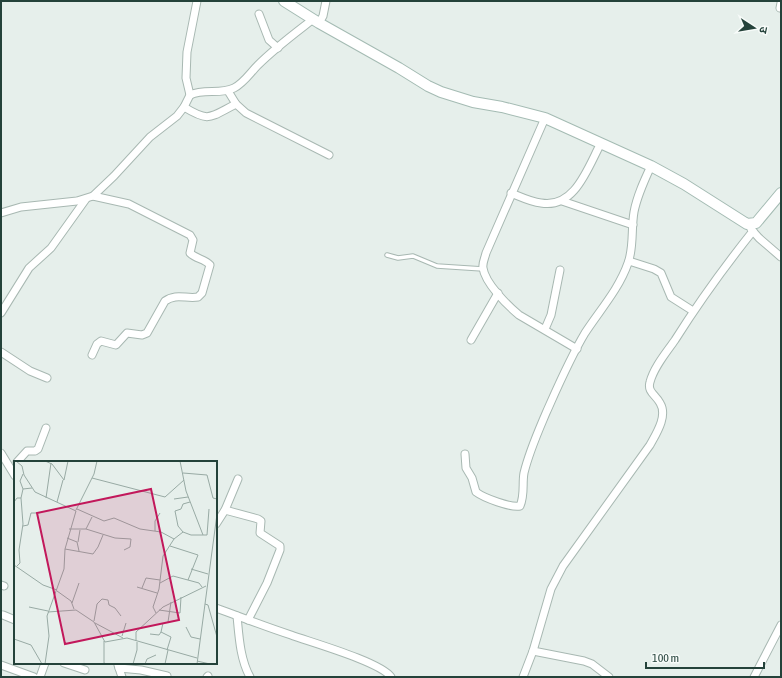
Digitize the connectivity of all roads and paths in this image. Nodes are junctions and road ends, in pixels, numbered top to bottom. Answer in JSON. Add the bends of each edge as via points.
{"nodes":[{"id":1,"x":197,"y":1,"type":"edge"},
{"id":2,"x":284,"y":1,"type":"edge"},
{"id":3,"x":326,"y":1,"type":"edge"},
{"id":4,"x":259,"y":14,"type":"dead end"},
{"id":5,"x":315,"y":22,"type":"junction"},
{"id":6,"x":278,"y":48,"type":"junction"},
{"id":7,"x":228,"y":91,"type":"junction"},
{"id":8,"x":190,"y":95,"type":"junction"},
{"id":9,"x":236,"y":104,"type":"junction"},
{"id":10,"x":184,"y":107,"type":"junction"},
{"id":11,"x":544,"y":118,"type":"junction"},
{"id":12,"x":601,"y":143,"type":"junction"},
{"id":13,"x":329,"y":155,"type":"dead end"},
{"id":14,"x":651,"y":166,"type":"junction"},
{"id":15,"x":511,"y":193,"type":"junction"},
{"id":16,"x":781,"y":193,"type":"edge"},
{"id":17,"x":90,"y":197,"type":"junction"},
{"id":18,"x":562,"y":200,"type":"junction"},
{"id":19,"x":1,"y":213,"type":"edge"},
{"id":20,"x":633,"y":225,"type":"junction"},
{"id":21,"x":750,"y":228,"type":"junction"},
{"id":22,"x":387,"y":255,"type":"dead end"},
{"id":23,"x":781,"y":256,"type":"edge"},
{"id":24,"x":629,"y":261,"type":"junction"},
{"id":25,"x":483,"y":269,"type":"junction"},
{"id":26,"x":560,"y":270,"type":"dead end"},
{"id":27,"x":498,"y":293,"type":"junction"},
{"id":28,"x":693,"y":311,"type":"junction"},
{"id":29,"x":1,"y":313,"type":"edge"},
{"id":30,"x":545,"y":329,"type":"junction"},
{"id":31,"x":471,"y":340,"type":"dead end"},
{"id":32,"x":577,"y":349,"type":"junction"},
{"id":33,"x":1,"y":352,"type":"edge"},
{"id":34,"x":92,"y":355,"type":"dead end"},
{"id":35,"x":47,"y":378,"type":"dead end"},
{"id":36,"x":46,"y":428,"type":"dead end"},
{"id":37,"x":1,"y":453,"type":"edge"},
{"id":38,"x":465,"y":454,"type":"dead end"},
{"id":39,"x":17,"y":461,"type":"edge"},
{"id":40,"x":14,"y":464,"type":"edge"},
{"id":41,"x":238,"y":480,"type":"dead end"},
{"id":42,"x":224,"y":510,"type":"junction"},
{"id":43,"x":217,"y":522,"type":"edge"},
{"id":44,"x":217,"y":608,"type":"edge"},
{"id":45,"x":3,"y":615,"type":"dead end"},
{"id":46,"x":237,"y":616,"type":"junction"},
{"id":47,"x":14,"y":620,"type":"edge"},
{"id":48,"x":248,"y":620,"type":"junction"},
{"id":49,"x":781,"y":625,"type":"edge"},
{"id":50,"x":533,"y":651,"type":"junction"},
{"id":51,"x":45,"y":664,"type":"edge"},
{"id":52,"x":67,"y":664,"type":"edge"},
{"id":53,"x":1,"y":665,"type":"edge"},
{"id":54,"x":118,"y":665,"type":"edge"},
{"id":55,"x":85,"y":670,"type":"dead end"},
{"id":56,"x":167,"y":676,"type":"dead end"},
{"id":57,"x":34,"y":677,"type":"edge"},
{"id":58,"x":40,"y":677,"type":"edge"},
{"id":59,"x":122,"y":677,"type":"edge"},
{"id":60,"x":250,"y":677,"type":"edge"},
{"id":61,"x":391,"y":677,"type":"edge"},
{"id":62,"x":523,"y":677,"type":"edge"},
{"id":63,"x":609,"y":677,"type":"edge"},
{"id":64,"x":754,"y":677,"type":"edge"}],
"edges":[{"from":1,"to":8,"type":"street","via":[[187,52],[186,78]]},
{"from":2,"to":5,"type":"street"},
{"from":3,"to":5,"type":"street","via":[[322,16]]},
{"from":4,"to":6,"type":"street","via":[[269,40]]},
{"from":5,"to":6,"type":"street"},
{"from":5,"to":11,"type":"street","via":[[441,92]]},
{"from":6,"to":7,"type":"street","via":[[244,81]]},
{"from":7,"to":8,"type":"street","via":[[203,91]]},
{"from":7,"to":9,"type":"street"},
{"from":8,"to":10,"type":"street"},
{"from":9,"to":10,"type":"street","via":[[207,118]]},
{"from":9,"to":13,"type":"street","via":[[255,119]]},
{"from":10,"to":17,"type":"street","via":[[150,137],[109,182]]},
{"from":11,"to":12,"type":"street"},
{"from":11,"to":15,"type":"street"},
{"from":12,"to":14,"type":"street"},
{"from":12,"to":18,"type":"street","via":[[578,185],[570,196]]},
{"from":14,"to":20,"type":"street","via":[[639,192]]},
{"from":14,"to":21,"type":"street","via":[[684,184]]},
{"from":15,"to":18,"type":"street","via":[[547,204]]},
{"from":15,"to":25,"type":"street","via":[[486,253]]},
{"from":16,"to":21,"type":"street"},
{"from":17,"to":19,"type":"street","via":[[77,201],[21,207]]},
{"from":17,"to":29,"type":"street","via":[[51,248],[29,268]]},
{"from":17,"to":34,"type":"street","via":[[128,204],[190,235],[193,240],[190,254],[210,265],[202,293],[198,297],[170,298],[165,301],[147,333],[127,333],[116,345],[101,341]]},
{"from":18,"to":20,"type":"street"},
{"from":20,"to":24,"type":"street"},
{"from":21,"to":23,"type":"street"},
{"from":21,"to":28,"type":"street"},
{"from":22,"to":25,"type":"lane","via":[[398,258],[413,256],[437,266]]},
{"from":24,"to":28,"type":"street","via":[[661,273],[671,297]]},
{"from":24,"to":32,"type":"street","via":[[605,307]]},
{"from":25,"to":27,"type":"street","via":[[486,279]]},
{"from":26,"to":30,"type":"street"},
{"from":27,"to":30,"type":"street","via":[[519,315]]},
{"from":27,"to":31,"type":"street"},
{"from":28,"to":50,"type":"street","via":[[650,382],[650,391],[662,407],[662,422],[650,445],[563,566],[551,589]]},
{"from":30,"to":32,"type":"street"},
{"from":32,"to":38,"type":"street","via":[[534,442],[524,473],[520,506],[516,507],[476,492],[466,468]]},
{"from":33,"to":35,"type":"street","via":[[30,371]]},
{"from":36,"to":39,"type":"street","via":[[38,449],[27,451]]},
{"from":37,"to":40,"type":"street"},
{"from":41,"to":42,"type":"street"},
{"from":42,"to":43,"type":"street"},
{"from":42,"to":48,"type":"street","via":[[258,519],[261,521],[260,533],[280,546],[267,582]]},
{"from":44,"to":46,"type":"street"},
{"from":45,"to":47,"type":"street"},
{"from":46,"to":48,"type":"street"},
{"from":46,"to":60,"type":"street","via":[[242,655]]},
{"from":48,"to":61,"type":"street","via":[[335,649],[381,669]]},
{"from":49,"to":64,"type":"street"},
{"from":50,"to":62,"type":"street"},
{"from":50,"to":63,"type":"street","via":[[584,661]]},
{"from":51,"to":58,"type":"street"},
{"from":52,"to":55,"type":"street"},
{"from":53,"to":57,"type":"street"},
{"from":54,"to":56,"type":"street"},
{"from":54,"to":59,"type":"street"}]}
